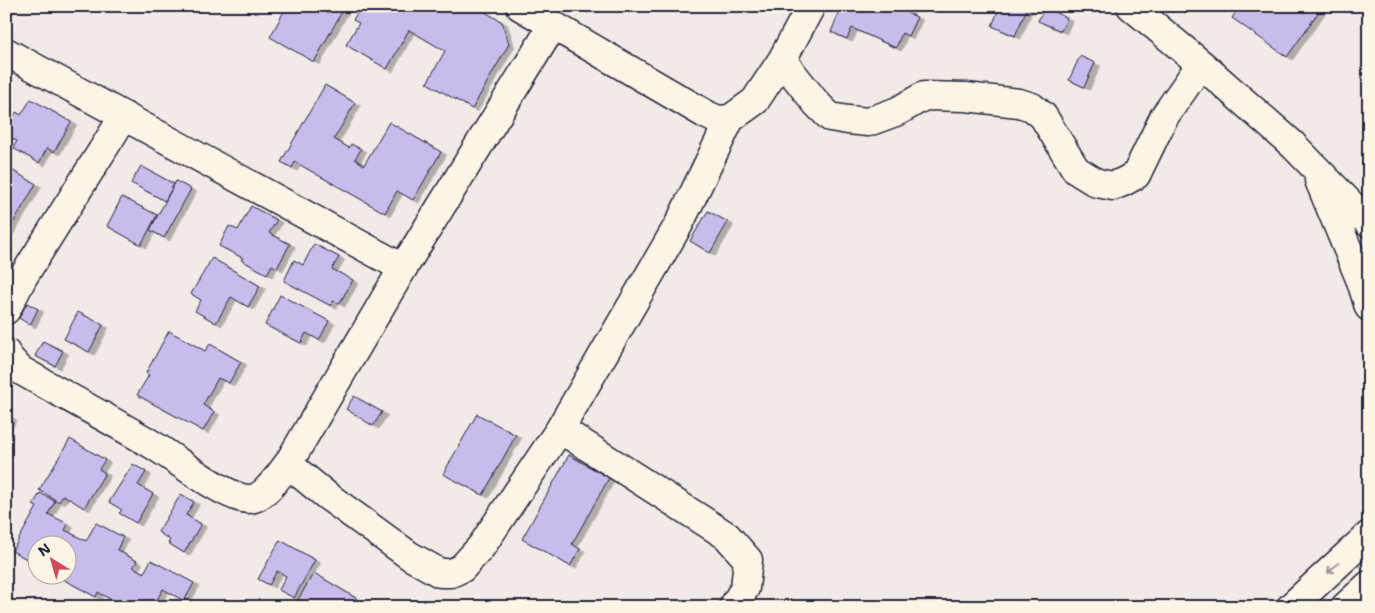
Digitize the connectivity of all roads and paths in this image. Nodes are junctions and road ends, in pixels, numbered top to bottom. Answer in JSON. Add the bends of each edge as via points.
{"nodes":[{"id":1,"x":520,"y":6,"type":"edge"},
{"id":2,"x":811,"y":6,"type":"edge"},
{"id":3,"x":1132,"y":6,"type":"edge"},
{"id":4,"x":553,"y":25,"type":"junction"},
{"id":5,"x":6,"y":52,"type":"edge"},
{"id":6,"x":782,"y":60,"type":"junction"},
{"id":7,"x":1201,"y":64,"type":"junction"},
{"id":8,"x":124,"y":116,"type":"junction"},
{"id":9,"x":730,"y":119,"type":"junction"},
{"id":10,"x":1315,"y":167,"type":"junction"},
{"id":11,"x":1369,"y":223,"type":"edge"},
{"id":12,"x":402,"y":268,"type":"junction"},
{"id":13,"x":1369,"y":307,"type":"edge"},
{"id":14,"x":6,"y":310,"type":"edge"},
{"id":15,"x":6,"y":353,"type":"edge"},
{"id":16,"x":560,"y":429,"type":"junction"},
{"id":17,"x":288,"y":464,"type":"junction"},
{"id":18,"x":1369,"y":535,"type":"edge"},
{"id":19,"x":1369,"y":585,"type":"edge"},
{"id":20,"x":733,"y":607,"type":"edge"},
{"id":21,"x":1291,"y":607,"type":"edge"},
{"id":22,"x":1345,"y":607,"type":"edge"}],
"edges":[{"from":1,"to":4,"type":"main road"},
{"from":2,"to":6,"type":"main road"},
{"from":3,"to":7,"type":"main road"},
{"from":4,"to":9,"type":"main road","via":[[707,115],[718,120]]},
{"from":4,"to":12,"type":"main road"},
{"from":5,"to":8,"type":"main road"},
{"from":6,"to":7,"type":"main road","via":[[830,117],[868,122],[898,111],[924,96],[966,97],[1032,107],[1043,116],[1076,170],[1097,183],[1113,186],[1136,175],[1164,117]]},
{"from":6,"to":9,"type":"main road","via":[[755,101]]},
{"from":7,"to":10,"type":"main road"},
{"from":8,"to":12,"type":"main road"},
{"from":8,"to":14,"type":"main road","via":[[23,277]]},
{"from":9,"to":16,"type":"main road","via":[[679,224]]},
{"from":10,"to":11,"type":"main road"},
{"from":10,"to":13,"type":"main road"},
{"from":12,"to":17,"type":"main road"},
{"from":15,"to":17,"type":"main road","via":[[20,370],[236,496],[251,499],[260,495]]},
{"from":16,"to":17,"type":"main road","via":[[481,547],[462,568],[451,573],[440,573],[410,556]]},
{"from":16,"to":20,"type":"main road","via":[[727,536],[748,560],[745,588]]},
{"from":18,"to":21,"type":"main road","one_way":true},
{"from":19,"to":22,"type":"main road"}]}
